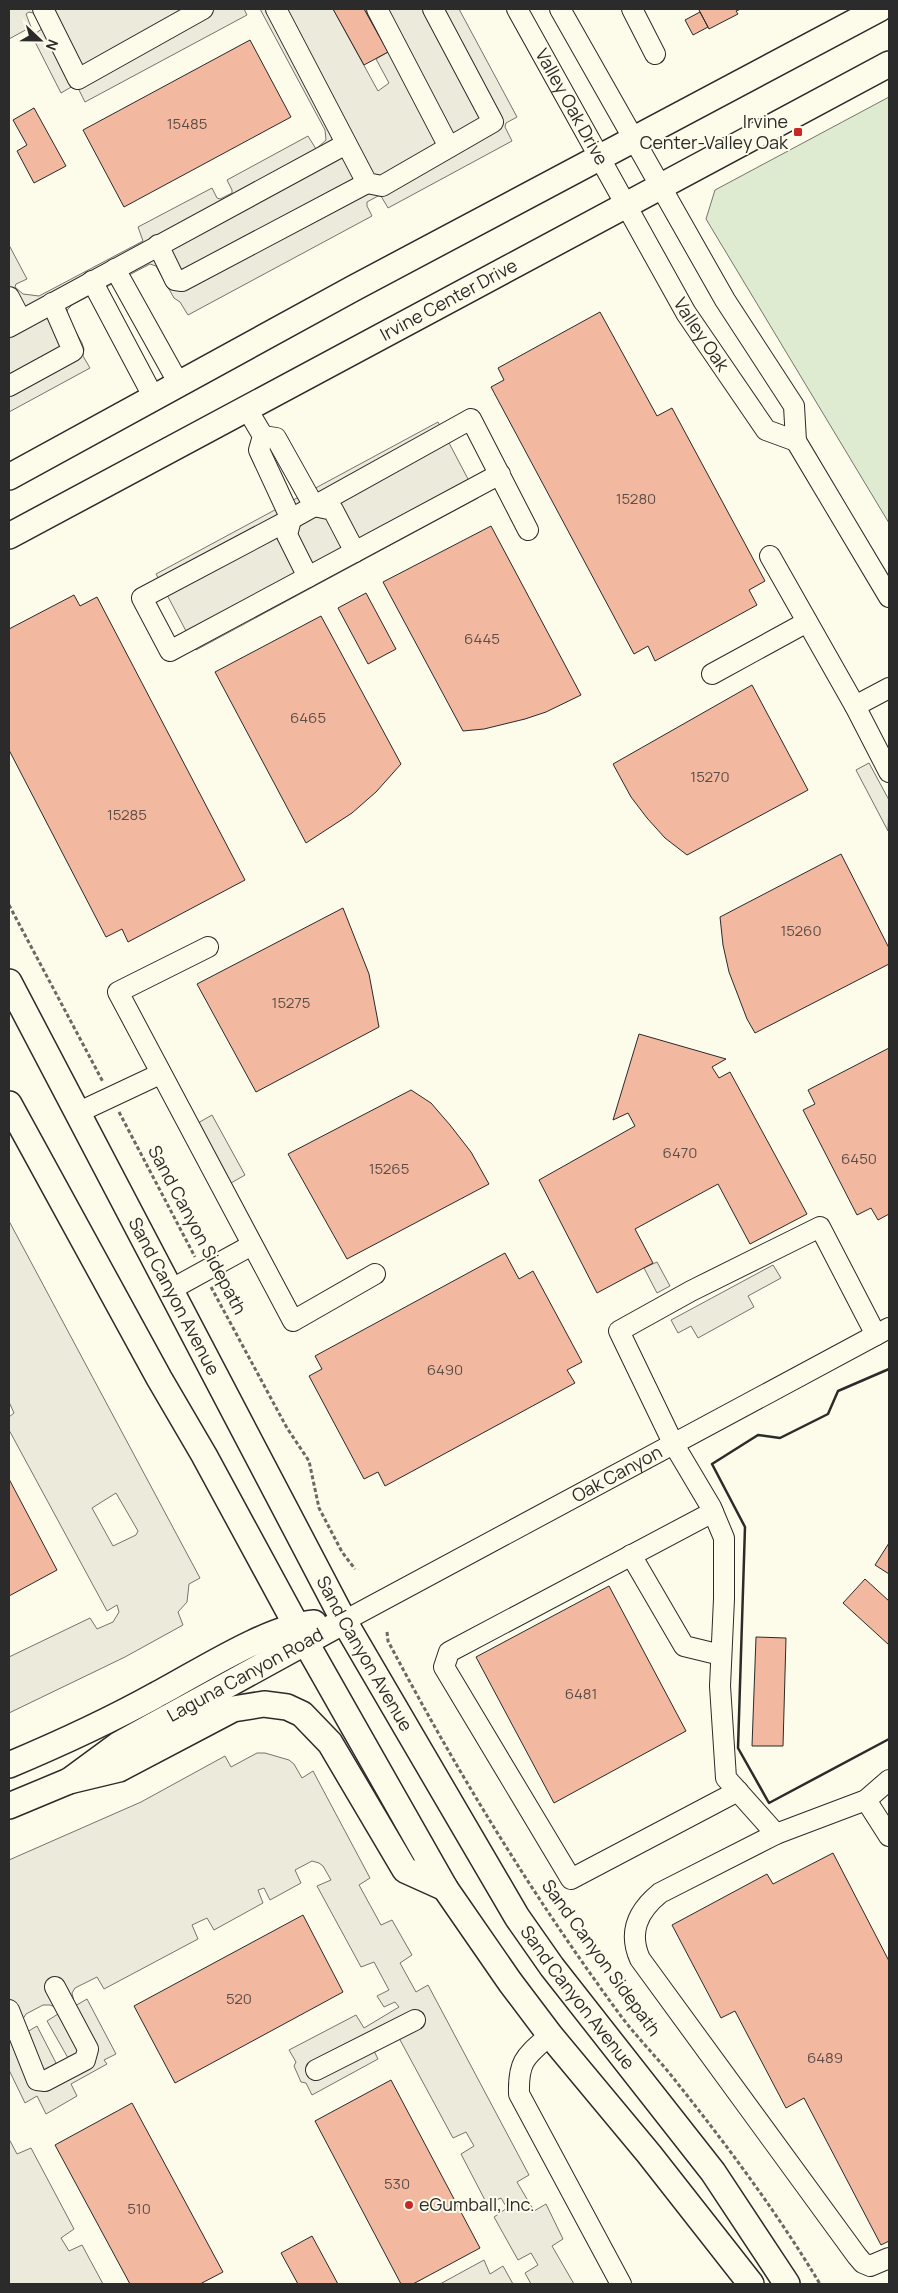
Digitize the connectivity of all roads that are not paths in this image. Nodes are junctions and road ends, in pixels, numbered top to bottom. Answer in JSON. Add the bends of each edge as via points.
{"nodes":[{"id":1,"x":43,"y":9,"type":"edge"},
{"id":2,"x":203,"y":9,"type":"edge"},
{"id":3,"x":276,"y":9,"type":"edge"},
{"id":4,"x":376,"y":9,"type":"edge"},
{"id":5,"x":433,"y":9,"type":"edge"},
{"id":6,"x":517,"y":9,"type":"edge"},
{"id":7,"x":560,"y":9,"type":"edge"},
{"id":8,"x":632,"y":9,"type":"edge"},
{"id":9,"x":879,"y":9,"type":"edge"},
{"id":10,"x":655,"y":54,"type":"dead end"},
{"id":11,"x":889,"y":64,"type":"edge"},
{"id":12,"x":634,"y":141,"type":"junction"},
{"id":13,"x":346,"y":144,"type":"junction"},
{"id":14,"x":450,"y":147,"type":"junction"},
{"id":15,"x":601,"y":158,"type":"junction"},
{"id":16,"x":367,"y":183,"type":"junction"},
{"id":17,"x":661,"y":186,"type":"junction"},
{"id":18,"x":628,"y":205,"type":"junction"},
{"id":19,"x":158,"y":245,"type":"junction"},
{"id":20,"x":115,"y":269,"type":"junction"},
{"id":21,"x":92,"y":281,"type":"junction"},
{"id":22,"x":9,"y":297,"type":"edge"},
{"id":23,"x":52,"y":303,"type":"junction"},
{"id":24,"x":15,"y":323,"type":"edge"},
{"id":25,"x":179,"y":384,"type":"junction"},
{"id":26,"x":9,"y":386,"type":"edge"},
{"id":27,"x":154,"y":398,"type":"junction"},
{"id":28,"x":247,"y":409,"type":"junction"},
{"id":29,"x":263,"y":436,"type":"junction"},
{"id":30,"x":796,"y":441,"type":"junction"},
{"id":31,"x":500,"y":474,"type":"junction"},
{"id":32,"x":9,"y":477,"type":"edge"},
{"id":33,"x":314,"y":506,"type":"junction"},
{"id":34,"x":291,"y":519,"type":"junction"},
{"id":35,"x":528,"y":530,"type":"dead end"},
{"id":36,"x":9,"y":536,"type":"edge"},
{"id":37,"x":355,"y":552,"type":"junction"},
{"id":38,"x":770,"y":556,"type":"dead end"},
{"id":39,"x":308,"y":577,"type":"junction"},
{"id":40,"x":889,"y":597,"type":"edge"},
{"id":41,"x":807,"y":622,"type":"junction"},
{"id":42,"x":712,"y":674,"type":"dead end"},
{"id":43,"x":889,"y":688,"type":"edge"},
{"id":44,"x":855,"y":706,"type":"junction"},
{"id":45,"x":889,"y":772,"type":"edge"},
{"id":46,"x":208,"y":947,"type":"dead end"},
{"id":47,"x":9,"y":982,"type":"edge"},
{"id":48,"x":160,"y":1074,"type":"junction"},
{"id":49,"x":9,"y":1104,"type":"edge"},
{"id":50,"x":77,"y":1112,"type":"junction"},
{"id":51,"x":252,"y":1245,"type":"junction"},
{"id":52,"x":376,"y":1274,"type":"dead end"},
{"id":53,"x":170,"y":1290,"type":"junction"},
{"id":54,"x":883,"y":1331,"type":"edge"},
{"id":55,"x":673,"y":1443,"type":"junction"},
{"id":56,"x":713,"y":1512,"type":"junction"},
{"id":57,"x":631,"y":1555,"type":"junction"},
{"id":58,"x":344,"y":1621,"type":"junction"},
{"id":59,"x":301,"y":1634,"type":"junction"},
{"id":60,"x":721,"y":1655,"type":"junction"},
{"id":61,"x":9,"y":1765,"type":"edge"},
{"id":62,"x":889,"y":1780,"type":"edge"},
{"id":63,"x":69,"y":1781,"type":"junction"},
{"id":64,"x":738,"y":1791,"type":"junction"},
{"id":65,"x":866,"y":1800,"type":"junction"},
{"id":66,"x":9,"y":1806,"type":"edge"},
{"id":67,"x":776,"y":1834,"type":"junction"},
{"id":68,"x":889,"y":1836,"type":"edge"},
{"id":69,"x":445,"y":1888,"type":"junction"},
{"id":70,"x":55,"y":1987,"type":"dead end"},
{"id":71,"x":9,"y":2010,"type":"edge"},
{"id":72,"x":415,"y":2020,"type":"dead end"},
{"id":73,"x":550,"y":2035,"type":"junction"},
{"id":74,"x":316,"y":2070,"type":"dead end"},
{"id":75,"x":889,"y":2258,"type":"edge"},
{"id":76,"x":620,"y":2284,"type":"edge"},
{"id":77,"x":751,"y":2284,"type":"edge"},
{"id":78,"x":787,"y":2284,"type":"edge"}],
"edges":[{"from":1,"to":2,"type":"street","via":[[78,79]]},
{"from":3,"to":13,"type":"street"},
{"from":4,"to":14,"type":"street"},
{"from":5,"to":14,"type":"street","via":[[493,122]]},
{"from":6,"to":15,"type":"street","name":"Valley Oak Drive"},
{"from":7,"to":12,"type":"street","name":"Valley Oak Drive"},
{"from":8,"to":10,"type":"street"},
{"from":9,"to":12,"type":"main road"},
{"from":11,"to":17,"type":"main road","name":"Irvine Center Drive"},
{"from":12,"to":15,"type":"main road"},
{"from":12,"to":17,"type":"street","name":"Valley Oak Drive"},
{"from":13,"to":16,"type":"street"},
{"from":13,"to":19,"type":"street"},
{"from":14,"to":16,"type":"street","via":[[382,186]]},
{"from":15,"to":18,"type":"street","name":"Valley Oak Drive"},
{"from":15,"to":25,"type":"main road"},
{"from":16,"to":19,"type":"street","via":[[182,281],[175,280]]},
{"from":17,"to":18,"type":"main road","name":"Irvine Center Drive"},
{"from":17,"to":30,"type":"street","via":[[725,300],[794,406]]},
{"from":18,"to":28,"type":"main road","name":"Irvine Center Drive"},
{"from":18,"to":30,"type":"street","name":"Valley Oak","via":[[686,313],[766,430]]},
{"from":19,"to":20,"type":"street"},
{"from":20,"to":21,"type":"street"},
{"from":20,"to":25,"type":"street"},
{"from":21,"to":23,"type":"street"},
{"from":21,"to":27,"type":"street"},
{"from":22,"to":24,"type":"street"},
{"from":23,"to":24,"type":"street"},
{"from":23,"to":26,"type":"street","via":[[73,351]]},
{"from":25,"to":27,"type":"main road"},
{"from":27,"to":32,"type":"main road"},
{"from":28,"to":29,"type":"street"},
{"from":28,"to":36,"type":"main road","name":"Irvine Center Drive"},
{"from":29,"to":33,"type":"street","via":[[276,438]]},
{"from":29,"to":34,"type":"street","via":[[259,450]]},
{"from":30,"to":40,"type":"street"},
{"from":31,"to":33,"type":"street","via":[[471,419]]},
{"from":31,"to":35,"type":"street"},
{"from":31,"to":37,"type":"street"},
{"from":33,"to":34,"type":"street"},
{"from":33,"to":37,"type":"street","via":[[333,510]]},
{"from":34,"to":39,"type":"street","via":[[287,534]]},
{"from":34,"to":39,"type":"street","via":[[142,598],[170,651]]},
{"from":37,"to":39,"type":"street"},
{"from":38,"to":41,"type":"street"},
{"from":41,"to":42,"type":"street"},
{"from":41,"to":44,"type":"street"},
{"from":43,"to":44,"type":"street"},
{"from":44,"to":45,"type":"street"},
{"from":46,"to":48,"type":"street","via":[[118,992]]},
{"from":47,"to":50,"type":"main road","name":"Sand Canyon Avenue"},
{"from":48,"to":50,"type":"street"},
{"from":48,"to":51,"type":"street"},
{"from":49,"to":59,"type":"main road"},
{"from":50,"to":53,"type":"main road","name":"Sand Canyon Avenue"},
{"from":51,"to":52,"type":"street","via":[[293,1321]]},
{"from":51,"to":53,"type":"street"},
{"from":53,"to":58,"type":"main road","name":"Sand Canyon Avenue"},
{"from":54,"to":55,"type":"street","name":"Oak Canyon"},
{"from":54,"to":55,"type":"street","via":[[838,1266],[820,1227],[691,1291],[619,1330]]},
{"from":55,"to":56,"type":"street"},
{"from":55,"to":58,"type":"street","name":"Oak Canyon"},
{"from":56,"to":57,"type":"street"},
{"from":56,"to":60,"type":"street","via":[[724,1538]]},
{"from":57,"to":60,"type":"street","via":[[684,1646]]},
{"from":57,"to":64,"type":"street","via":[[449,1652],[444,1667],[571,1878]]},
{"from":58,"to":59,"type":"main road","name":"Laguna Canyon Road"},
{"from":58,"to":78,"type":"main road","name":"Sand Canyon Avenue","via":[[517,1917],[552,1967],[713,2172]]},
{"from":59,"to":61,"type":"main road","name":"Laguna Canyon Road","via":[[248,1646],[137,1705]]},
{"from":59,"to":63,"type":"main road","name":"Laguna Canyon Road","via":[[271,1660],[118,1745]]},
{"from":59,"to":69,"type":"main road"},
{"from":60,"to":64,"type":"street","via":[[726,1778]]},
{"from":62,"to":65,"type":"street"},
{"from":63,"to":66,"type":"main road","name":"Laguna Canyon Road"},
{"from":63,"to":69,"type":"main road","via":[[118,1768],[233,1709],[264,1704],[287,1707],[302,1714],[330,1743],[406,1870]]},
{"from":64,"to":67,"type":"street"},
{"from":65,"to":67,"type":"street"},
{"from":65,"to":68,"type":"street"},
{"from":67,"to":75,"type":"street","via":[[660,1893],[641,1915],[633,1940],[640,1959],[857,2256],[870,2266]]},
{"from":69,"to":73,"type":"main road"},
{"from":70,"to":71,"type":"street","via":[[88,2049],[88,2055],[85,2060],[45,2081],[37,2080]]},
{"from":72,"to":74,"type":"street"},
{"from":73,"to":76,"type":"street","via":[[528,2055],[518,2074],[519,2094]]},
{"from":73,"to":77,"type":"main road"}]}
